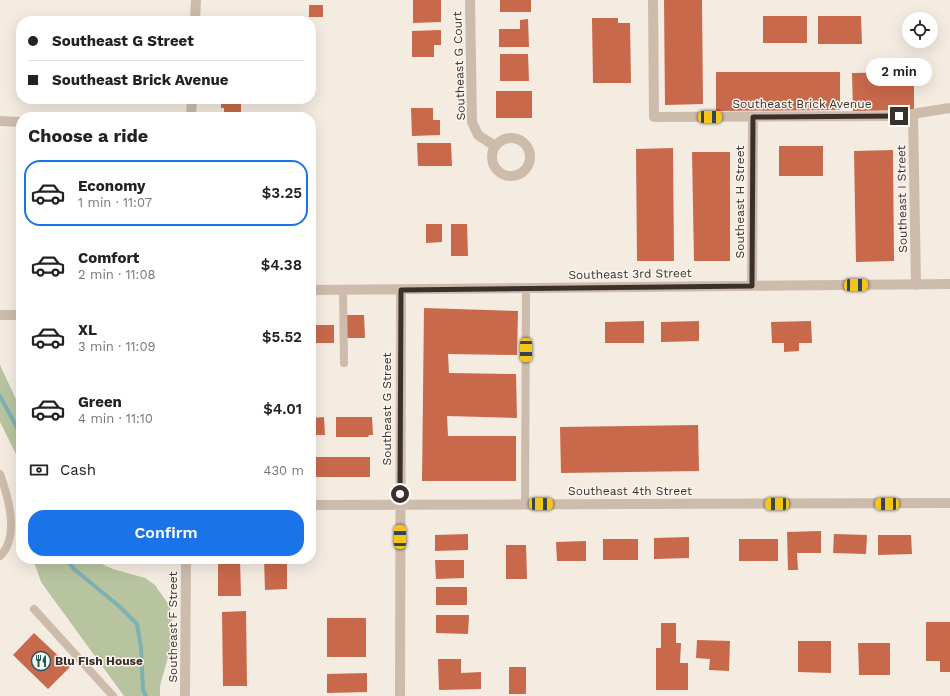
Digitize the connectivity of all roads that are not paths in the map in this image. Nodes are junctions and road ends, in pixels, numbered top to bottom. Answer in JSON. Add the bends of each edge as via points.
{"nodes":[{"id":1,"x":196,"y":0,"type":"edge"},
{"id":2,"x":470,"y":0,"type":"edge"},
{"id":3,"x":653,"y":0,"type":"edge"},
{"id":4,"x":195,"y":16,"type":"edge"},
{"id":5,"x":950,"y":108,"type":"edge"},
{"id":6,"x":913,"y":114,"type":"junction"},
{"id":7,"x":753,"y":117,"type":"junction"},
{"id":8,"x":0,"y":122,"type":"edge"},
{"id":9,"x":16,"y":122,"type":"edge"},
{"id":10,"x":495,"y":146,"type":"dead end"},
{"id":11,"x":950,"y":284,"type":"edge"},
{"id":12,"x":916,"y":285,"type":"junction"},
{"id":13,"x":752,"y":286,"type":"junction"},
{"id":14,"x":526,"y":288,"type":"junction"},
{"id":15,"x":316,"y":290,"type":"edge"},
{"id":16,"x":343,"y":290,"type":"junction"},
{"id":17,"x":401,"y":290,"type":"junction"},
{"id":18,"x":0,"y":314,"type":"edge"},
{"id":19,"x":16,"y":315,"type":"edge"},
{"id":20,"x":344,"y":363,"type":"dead end"},
{"id":21,"x":0,"y":474,"type":"edge"},
{"id":22,"x":950,"y":503,"type":"edge"},
{"id":23,"x":316,"y":505,"type":"edge"},
{"id":24,"x":400,"y":505,"type":"junction"},
{"id":25,"x":525,"y":505,"type":"junction"},
{"id":26,"x":0,"y":556,"type":"edge"},
{"id":27,"x":186,"y":564,"type":"edge"},
{"id":28,"x":34,"y":609,"type":"dead end"},
{"id":29,"x":113,"y":696,"type":"edge"},
{"id":30,"x":185,"y":696,"type":"edge"},
{"id":31,"x":400,"y":696,"type":"edge"}],
"edges":[{"from":1,"to":4,"type":"street"},
{"from":2,"to":10,"type":"street","name":"Southeast G Court","via":[[472,122],[478,135]]},
{"from":3,"to":7,"type":"street","name":"Southeast Brick Avenue","via":[[654,117]]},
{"from":5,"to":6,"type":"street","name":"Southeast Brick Avenue"},
{"from":6,"to":7,"type":"street","name":"Southeast Brick Avenue"},
{"from":6,"to":12,"type":"street","name":"Southeast I Street"},
{"from":7,"to":13,"type":"street","name":"Southeast H Street"},
{"from":8,"to":9,"type":"street"},
{"from":11,"to":12,"type":"street","name":"Southeast 3rd Street"},
{"from":12,"to":13,"type":"street","name":"Southeast 3rd Street"},
{"from":13,"to":14,"type":"street","name":"Southeast 3rd Street"},
{"from":14,"to":17,"type":"street","name":"Southeast 3rd Street"},
{"from":14,"to":25,"type":"lane"},
{"from":15,"to":16,"type":"street","name":"Southeast 3rd Street"},
{"from":16,"to":17,"type":"street","name":"Southeast 3rd Street"},
{"from":16,"to":20,"type":"lane"},
{"from":17,"to":24,"type":"street","name":"Southeast G Street"},
{"from":18,"to":19,"type":"street"},
{"from":21,"to":26,"type":"lane","via":[[10,510],[10,538]]},
{"from":22,"to":25,"type":"street","name":"Southeast 4th Street"},
{"from":23,"to":24,"type":"street","name":"Southeast 4th Street"},
{"from":24,"to":25,"type":"street","name":"Southeast 4th Street"},
{"from":24,"to":31,"type":"street","name":"Southeast G Street"},
{"from":27,"to":30,"type":"street","name":"Southeast F Street"},
{"from":28,"to":29,"type":"lane"}]}
